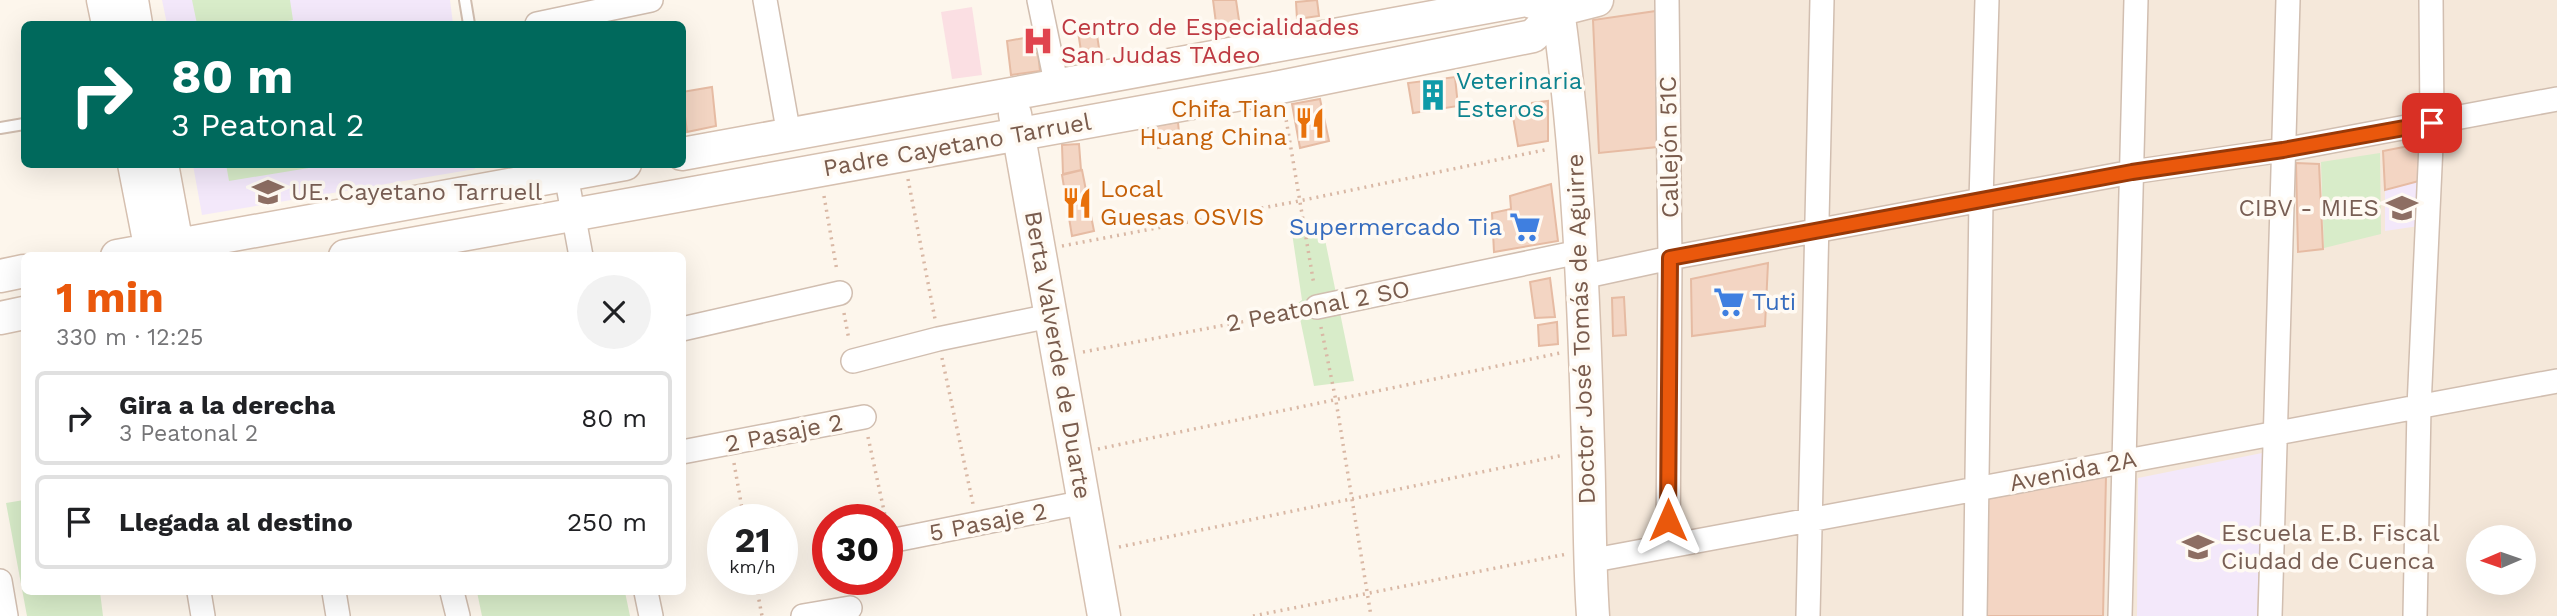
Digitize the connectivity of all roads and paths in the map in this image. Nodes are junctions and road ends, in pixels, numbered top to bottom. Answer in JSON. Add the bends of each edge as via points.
{"nodes":[{"id":1,"x":103,"y":0,"type":"edge"},
{"id":2,"x":132,"y":0,"type":"edge"},
{"id":3,"x":465,"y":0,"type":"edge"},
{"id":4,"x":651,"y":0,"type":"edge"},
{"id":5,"x":765,"y":0,"type":"edge"},
{"id":6,"x":1039,"y":0,"type":"edge"},
{"id":7,"x":1597,"y":0,"type":"edge"},
{"id":8,"x":1667,"y":0,"type":"edge"},
{"id":9,"x":1822,"y":0,"type":"edge"},
{"id":10,"x":1987,"y":0,"type":"edge"},
{"id":11,"x":2136,"y":0,"type":"edge"},
{"id":12,"x":2288,"y":0,"type":"edge"},
{"id":13,"x":2431,"y":0,"type":"edge"},
{"id":14,"x":608,"y":5,"type":"edge"},
{"id":15,"x":1557,"y":5,"type":"edge"},
{"id":16,"x":1439,"y":9,"type":"edge"},
{"id":17,"x":107,"y":21,"type":"edge"},
{"id":18,"x":136,"y":21,"type":"edge"},
{"id":19,"x":468,"y":21,"type":"edge"},
{"id":20,"x":548,"y":21,"type":"edge"},
{"id":21,"x":1057,"y":87,"type":"junction"},
{"id":22,"x":1280,"y":87,"type":"junction"},
{"id":23,"x":1013,"y":94,"type":"junction"},
{"id":24,"x":2557,"y":99,"type":"edge"},
{"id":25,"x":2432,"y":123,"type":"junction"},
{"id":26,"x":21,"y":124,"type":"edge"},
{"id":27,"x":0,"y":128,"type":"edge"},
{"id":28,"x":1018,"y":134,"type":"junction"},
{"id":29,"x":789,"y":135,"type":"junction"},
{"id":30,"x":1574,"y":144,"type":"junction"},
{"id":31,"x":2283,"y":150,"type":"junction"},
{"id":32,"x":686,"y":153,"type":"edge"},
{"id":33,"x":135,"y":168,"type":"edge"},
{"id":34,"x":162,"y":168,"type":"edge"},
{"id":35,"x":604,"y":168,"type":"edge"},
{"id":36,"x":2132,"y":172,"type":"junction"},
{"id":37,"x":566,"y":175,"type":"junction"},
{"id":38,"x":1981,"y":200,"type":"junction"},
{"id":39,"x":1299,"y":201,"type":"junction"},
{"id":40,"x":573,"y":214,"type":"junction"},
{"id":41,"x":1817,"y":231,"type":"junction"},
{"id":42,"x":416,"y":249,"type":"edge"},
{"id":43,"x":1040,"y":250,"type":"junction"},
{"id":44,"x":165,"y":251,"type":"edge"},
{"id":45,"x":386,"y":252,"type":"edge"},
{"id":46,"x":580,"y":252,"type":"edge"},
{"id":47,"x":1670,"y":258,"type":"junction"},
{"id":48,"x":1581,"y":265,"type":"junction"},
{"id":49,"x":21,"y":272,"type":"edge"},
{"id":50,"x":0,"y":276,"type":"edge"},
{"id":51,"x":840,"y":293,"type":"dead end"},
{"id":52,"x":1317,"y":307,"type":"junction"},
{"id":53,"x":21,"y":314,"type":"edge"},
{"id":54,"x":1050,"y":316,"type":"junction"},
{"id":55,"x":0,"y":318,"type":"edge"},
{"id":56,"x":686,"y":328,"type":"edge"},
{"id":57,"x":1585,"y":348,"type":"junction"},
{"id":58,"x":1057,"y":357,"type":"junction"},
{"id":59,"x":853,"y":361,"type":"dead end"},
{"id":60,"x":2557,"y":381,"type":"edge"},
{"id":61,"x":1336,"y":401,"type":"junction"},
{"id":62,"x":2419,"y":407,"type":"junction"},
{"id":63,"x":864,"y":417,"type":"joint"},
{"id":64,"x":2275,"y":434,"type":"junction"},
{"id":65,"x":731,"y":444,"type":"junction"},
{"id":66,"x":1588,"y":450,"type":"junction"},
{"id":67,"x":686,"y":451,"type":"edge"},
{"id":68,"x":1076,"y":454,"type":"junction"},
{"id":69,"x":2123,"y":462,"type":"junction"},
{"id":70,"x":1977,"y":489,"type":"junction"},
{"id":71,"x":1352,"y":500,"type":"junction"},
{"id":72,"x":1085,"y":502,"type":"junction"},
{"id":73,"x":741,"y":504,"type":"edge"},
{"id":74,"x":882,"y":504,"type":"edge"},
{"id":75,"x":1811,"y":520,"type":"junction"},
{"id":76,"x":903,"y":529,"type":"edge"},
{"id":77,"x":1668,"y":546,"type":"junction"},
{"id":78,"x":1093,"y":552,"type":"junction"},
{"id":79,"x":1589,"y":555,"type":"junction"},
{"id":80,"x":0,"y":581,"type":"edge"},
{"id":81,"x":1367,"y":594,"type":"junction"},
{"id":82,"x":200,"y":595,"type":"edge"},
{"id":83,"x":334,"y":595,"type":"edge"},
{"id":84,"x":453,"y":595,"type":"edge"},
{"id":85,"x":647,"y":595,"type":"edge"},
{"id":86,"x":758,"y":595,"type":"edge"},
{"id":87,"x":850,"y":608,"type":"dead end"},
{"id":88,"x":6,"y":616,"type":"edge"},
{"id":89,"x":203,"y":616,"type":"edge"},
{"id":90,"x":338,"y":616,"type":"edge"},
{"id":91,"x":458,"y":616,"type":"edge"},
{"id":92,"x":651,"y":616,"type":"edge"},
{"id":93,"x":762,"y":616,"type":"edge"},
{"id":94,"x":803,"y":616,"type":"edge"},
{"id":95,"x":1104,"y":616,"type":"edge"},
{"id":96,"x":1253,"y":616,"type":"edge"},
{"id":97,"x":1371,"y":616,"type":"edge"},
{"id":98,"x":1593,"y":616,"type":"edge"},
{"id":99,"x":1808,"y":616,"type":"edge"},
{"id":100,"x":1975,"y":616,"type":"edge"},
{"id":101,"x":2120,"y":616,"type":"edge"},
{"id":102,"x":2270,"y":616,"type":"edge"},
{"id":103,"x":2415,"y":616,"type":"edge"}],
"edges":[{"from":1,"to":17,"type":"street"},
{"from":2,"to":18,"type":"street"},
{"from":3,"to":19,"type":"lane"},
{"from":4,"to":14,"type":"street"},
{"from":5,"to":29,"type":"street"},
{"from":6,"to":21,"type":"street"},
{"from":7,"to":15,"type":"street"},
{"from":8,"to":47,"type":"street","name":"Callejón 51C"},
{"from":9,"to":41,"type":"street"},
{"from":10,"to":38,"type":"street"},
{"from":11,"to":36,"type":"street"},
{"from":12,"to":31,"type":"street"},
{"from":13,"to":25,"type":"street"},
{"from":14,"to":20,"type":"street"},
{"from":15,"to":16,"type":"street","name":"Padre Cayetano Tarruel","via":[[1526,0]]},
{"from":15,"to":22,"type":"street","name":"Padre Cayetano Tarruel","via":[[1533,36]]},
{"from":15,"to":30,"type":"street","name":"Doctor José Tomás de Aguirre"},
{"from":16,"to":21,"type":"street","name":"Padre Cayetano Tarruel"},
{"from":21,"to":23,"type":"street","name":"Padre Cayetano Tarruel"},
{"from":22,"to":28,"type":"street","name":"Padre Cayetano Tarruel"},
{"from":22,"to":39,"type":"path"},
{"from":23,"to":28,"type":"street","name":"Berta Valverde de Duarte"},
{"from":23,"to":29,"type":"street","name":"Padre Cayetano Tarruel"},
{"from":24,"to":25,"type":"street","name":"2 Peatonal 2 SO"},
{"from":25,"to":31,"type":"street","name":"2 Peatonal 2 SO"},
{"from":25,"to":62,"type":"street"},
{"from":26,"to":27,"type":"lane"},
{"from":28,"to":40,"type":"street","name":"Padre Cayetano Tarruel"},
{"from":28,"to":43,"type":"street","name":"Berta Valverde de Duarte"},
{"from":29,"to":32,"type":"street","name":"Padre Cayetano Tarruel"},
{"from":30,"to":39,"type":"path"},
{"from":30,"to":48,"type":"street","name":"Doctor José Tomás de Aguirre"},
{"from":31,"to":36,"type":"street","name":"2 Peatonal 2 SO"},
{"from":31,"to":64,"type":"street"},
{"from":33,"to":44,"type":"street"},
{"from":34,"to":44,"type":"street"},
{"from":35,"to":37,"type":"street"},
{"from":36,"to":38,"type":"street","name":"2 Peatonal 2 SO"},
{"from":36,"to":69,"type":"street"},
{"from":37,"to":40,"type":"street"},
{"from":37,"to":44,"type":"street"},
{"from":38,"to":41,"type":"street","name":"2 Peatonal 2 SO"},
{"from":38,"to":70,"type":"street"},
{"from":39,"to":43,"type":"path"},
{"from":39,"to":52,"type":"path"},
{"from":40,"to":42,"type":"street","name":"Padre Cayetano Tarruel"},
{"from":40,"to":46,"type":"street"},
{"from":41,"to":47,"type":"street","name":"2 Peatonal 2 SO"},
{"from":41,"to":75,"type":"street"},
{"from":42,"to":45,"type":"street","name":"Padre Cayetano Tarruel"},
{"from":43,"to":54,"type":"street","name":"Berta Valverde de Duarte"},
{"from":47,"to":48,"type":"street","name":"2 Peatonal 2 SO"},
{"from":47,"to":77,"type":"street","name":"Callejón 51C"},
{"from":48,"to":52,"type":"street","name":"2 Peatonal 2 SO"},
{"from":48,"to":57,"type":"street","name":"Doctor José Tomás de Aguirre"},
{"from":49,"to":50,"type":"street"},
{"from":51,"to":56,"type":"street"},
{"from":52,"to":58,"type":"path","name":"2 Peatonal 2 SO"},
{"from":52,"to":61,"type":"path"},
{"from":53,"to":55,"type":"street"},
{"from":54,"to":58,"type":"street","name":"Berta Valverde de Duarte"},
{"from":54,"to":59,"type":"street"},
{"from":57,"to":61,"type":"path"},
{"from":57,"to":66,"type":"street","name":"Doctor José Tomás de Aguirre"},
{"from":58,"to":68,"type":"street","name":"Berta Valverde de Duarte"},
{"from":60,"to":62,"type":"street","name":"Avenida 2A"},
{"from":61,"to":68,"type":"path"},
{"from":61,"to":71,"type":"path"},
{"from":62,"to":64,"type":"street","name":"Avenida 2A"},
{"from":62,"to":103,"type":"street"},
{"from":63,"to":65,"type":"street","name":"2 Pasaje 2"},
{"from":63,"to":74,"type":"path","name":"2 Pasaje 2"},
{"from":64,"to":69,"type":"street","name":"Avenida 2A"},
{"from":64,"to":102,"type":"street"},
{"from":65,"to":67,"type":"street","name":"2 Pasaje 2"},
{"from":65,"to":73,"type":"path"},
{"from":66,"to":71,"type":"path"},
{"from":66,"to":79,"type":"street","name":"Doctor José Tomás de Aguirre"},
{"from":68,"to":72,"type":"street","name":"Berta Valverde de Duarte"},
{"from":69,"to":70,"type":"street","name":"Avenida 2A"},
{"from":69,"to":101,"type":"street"},
{"from":70,"to":75,"type":"street","name":"Avenida 2A"},
{"from":70,"to":100,"type":"street"},
{"from":71,"to":78,"type":"path"},
{"from":71,"to":81,"type":"path"},
{"from":72,"to":76,"type":"street","name":"5 Pasaje 2"},
{"from":72,"to":78,"type":"street","name":"Berta Valverde de Duarte"},
{"from":75,"to":77,"type":"street","name":"Avenida 2A"},
{"from":75,"to":99,"type":"street"},
{"from":77,"to":79,"type":"street","name":"Avenida 2A"},
{"from":78,"to":95,"type":"street","name":"Berta Valverde de Duarte"},
{"from":79,"to":81,"type":"path"},
{"from":79,"to":98,"type":"street","name":"Doctor José Tomás de Aguirre"},
{"from":80,"to":88,"type":"street"},
{"from":81,"to":96,"type":"path"},
{"from":81,"to":97,"type":"path"},
{"from":82,"to":89,"type":"street"},
{"from":83,"to":90,"type":"street"},
{"from":84,"to":91,"type":"street"},
{"from":85,"to":92,"type":"street"},
{"from":86,"to":93,"type":"path"},
{"from":87,"to":94,"type":"street"}]}
